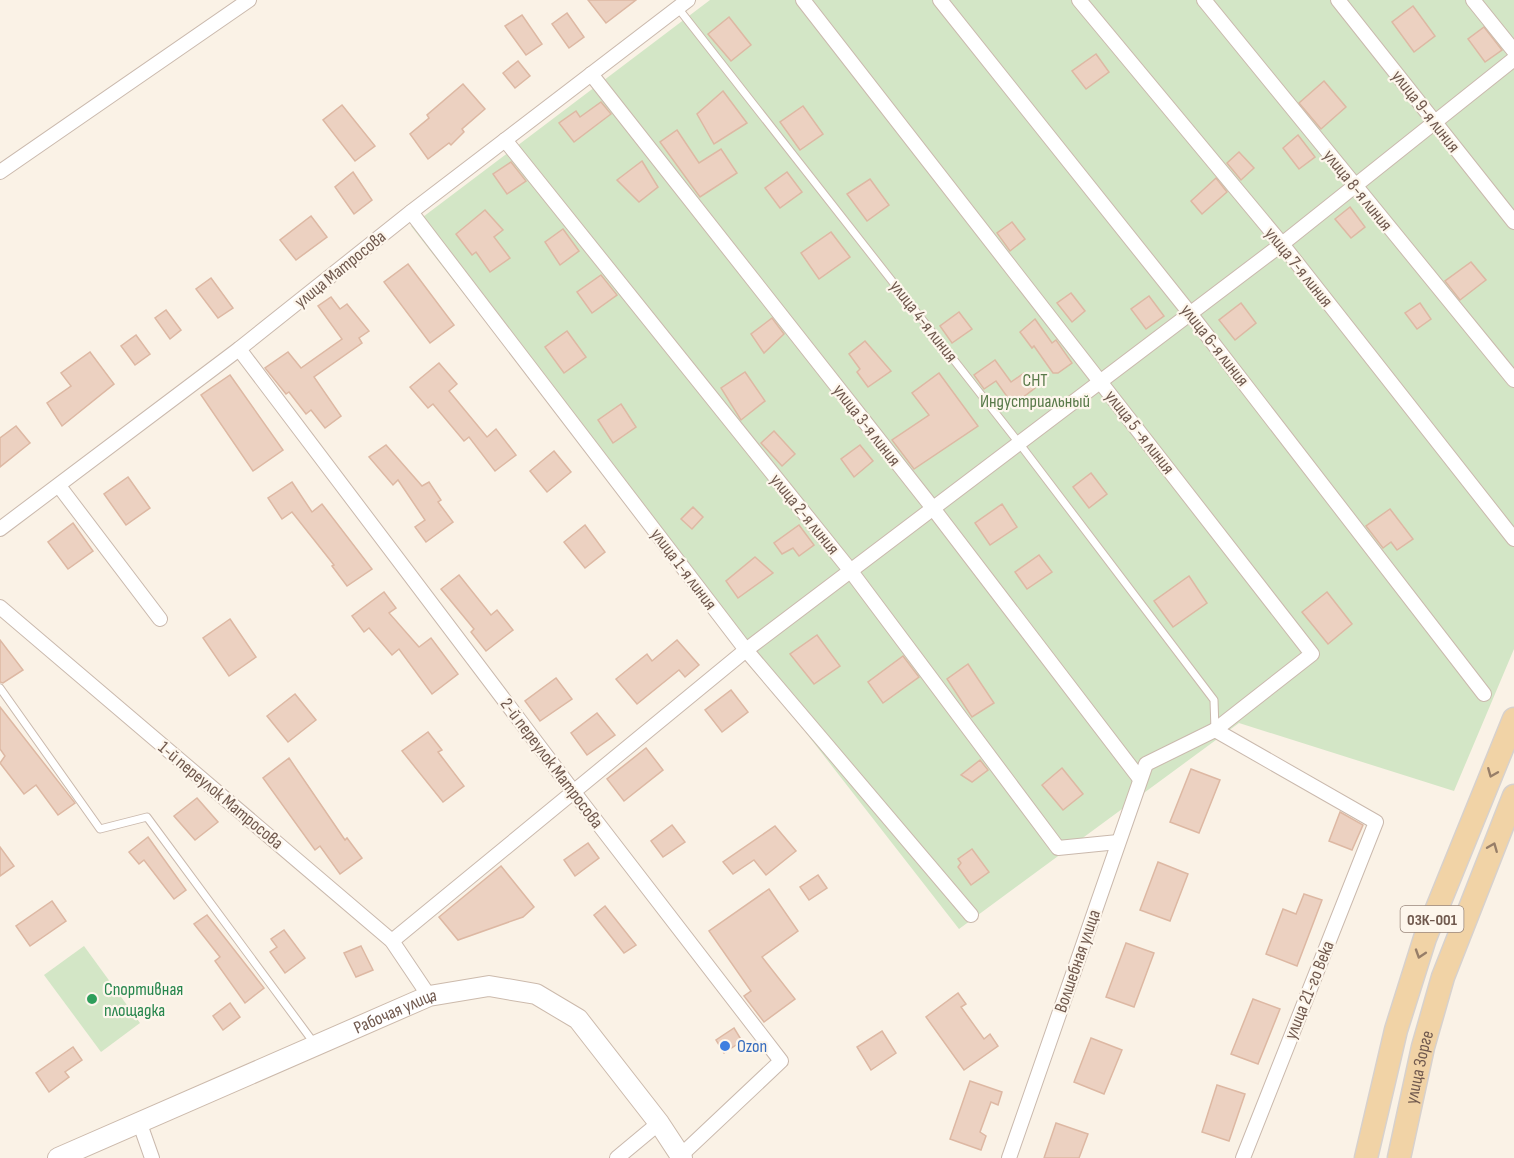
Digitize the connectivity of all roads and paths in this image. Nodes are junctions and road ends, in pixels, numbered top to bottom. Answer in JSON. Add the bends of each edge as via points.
{"nodes":[{"id":1,"x":249,"y":0,"type":"edge"},
{"id":2,"x":803,"y":0,"type":"edge"},
{"id":3,"x":940,"y":0,"type":"edge"},
{"id":4,"x":1079,"y":0,"type":"edge"},
{"id":5,"x":1204,"y":0,"type":"edge"},
{"id":6,"x":1338,"y":0,"type":"edge"},
{"id":7,"x":1473,"y":0,"type":"edge"},
{"id":8,"x":683,"y":4,"type":"edge"},
{"id":9,"x":1514,"y":51,"type":"edge"},
{"id":10,"x":1514,"y":59,"type":"edge"},
{"id":11,"x":591,"y":74,"type":"junction"},
{"id":12,"x":1435,"y":123,"type":"junction"},
{"id":13,"x":505,"y":140,"type":"junction"},
{"id":14,"x":0,"y":172,"type":"edge"},
{"id":15,"x":1354,"y":186,"type":"junction"},
{"id":16,"x":411,"y":212,"type":"junction"},
{"id":17,"x":1514,"y":222,"type":"edge"},
{"id":18,"x":1282,"y":244,"type":"junction"},
{"id":19,"x":1189,"y":312,"type":"junction"},
{"id":20,"x":239,"y":349,"type":"junction"},
{"id":21,"x":1514,"y":380,"type":"edge"},
{"id":22,"x":1099,"y":381,"type":"junction"},
{"id":23,"x":1018,"y":443,"type":"junction"},
{"id":24,"x":59,"y":486,"type":"junction"},
{"id":25,"x":932,"y":507,"type":"junction"},
{"id":26,"x":0,"y":530,"type":"edge"},
{"id":27,"x":1514,"y":539,"type":"edge"},
{"id":28,"x":850,"y":570,"type":"junction"},
{"id":29,"x":0,"y":607,"type":"edge"},
{"id":30,"x":160,"y":618,"type":"dead end"},
{"id":31,"x":746,"y":650,"type":"junction"},
{"id":32,"x":0,"y":688,"type":"edge"},
{"id":33,"x":1484,"y":694,"type":"dead end"},
{"id":34,"x":1514,"y":719,"type":"edge"},
{"id":35,"x":1215,"y":730,"type":"junction"},
{"id":36,"x":1140,"y":779,"type":"junction"},
{"id":37,"x":573,"y":791,"type":"junction"},
{"id":38,"x":1514,"y":796,"type":"edge"},
{"id":39,"x":1118,"y":842,"type":"junction"},
{"id":40,"x":971,"y":915,"type":"dead end"},
{"id":41,"x":392,"y":941,"type":"junction"},
{"id":42,"x":429,"y":996,"type":"junction"},
{"id":43,"x":315,"y":1044,"type":"junction"},
{"id":44,"x":659,"y":1123,"type":"junction"},
{"id":45,"x":140,"y":1124,"type":"junction"},
{"id":46,"x":58,"y":1158,"type":"edge"},
{"id":47,"x":152,"y":1158,"type":"edge"},
{"id":48,"x":617,"y":1158,"type":"edge"},
{"id":49,"x":681,"y":1158,"type":"edge"},
{"id":50,"x":1009,"y":1158,"type":"edge"},
{"id":51,"x":1243,"y":1158,"type":"edge"},
{"id":52,"x":1366,"y":1158,"type":"edge"},
{"id":53,"x":1399,"y":1158,"type":"edge"}],
"edges":[{"from":1,"to":14,"type":"street"},
{"from":2,"to":22,"type":"street","name":"улица 5 -я линия"},
{"from":3,"to":19,"type":"street","name":"улица 6-я линия"},
{"from":4,"to":18,"type":"street","name":"улица 7-я линия"},
{"from":5,"to":15,"type":"street","name":"улица 8-я линия"},
{"from":6,"to":12,"type":"street","name":"улица 9-я линия"},
{"from":7,"to":9,"type":"street"},
{"from":8,"to":11,"type":"street","name":"улица Матросова"},
{"from":8,"to":23,"type":"lane","name":"улица 4-я линия"},
{"from":10,"to":12,"type":"street"},
{"from":11,"to":13,"type":"street","name":"улица Матросова"},
{"from":11,"to":25,"type":"street","name":"улица 3-я линия"},
{"from":12,"to":15,"type":"street"},
{"from":12,"to":17,"type":"street","name":"улица 9-я линия"},
{"from":13,"to":16,"type":"street","name":"улица Матросова"},
{"from":13,"to":28,"type":"street","name":"улица 2-я линия"},
{"from":15,"to":18,"type":"street"},
{"from":15,"to":21,"type":"street","name":"улица 8-я линия"},
{"from":16,"to":20,"type":"street","name":"улица Матросова"},
{"from":16,"to":31,"type":"street","name":"улица 1-я линия"},
{"from":18,"to":19,"type":"street"},
{"from":18,"to":27,"type":"street","name":"улица 7-я линия"},
{"from":19,"to":22,"type":"street"},
{"from":19,"to":33,"type":"street","name":"улица 6-я линия"},
{"from":20,"to":24,"type":"street","name":"улица Матросова"},
{"from":20,"to":37,"type":"street","name":"2-й переулок Матросова"},
{"from":22,"to":23,"type":"street"},
{"from":22,"to":35,"type":"street","name":"улица 5 -я линия","via":[[1312,654]]},
{"from":23,"to":25,"type":"street"},
{"from":23,"to":35,"type":"lane","name":"улица 4-я линия","via":[[1214,700]]},
{"from":24,"to":26,"type":"street","name":"улица Матросова"},
{"from":24,"to":30,"type":"street"},
{"from":25,"to":28,"type":"street"},
{"from":25,"to":36,"type":"street","name":"улица 3-я линия"},
{"from":28,"to":31,"type":"street"},
{"from":28,"to":39,"type":"street","name":"улица 2-я линия","via":[[1058,848]]},
{"from":29,"to":41,"type":"street","name":"1-й переулок Матросова"},
{"from":31,"to":37,"type":"street"},
{"from":31,"to":40,"type":"street","name":"улица 1-я линия"},
{"from":32,"to":43,"type":"lane","via":[[100,829],[147,817]]},
{"from":34,"to":52,"type":"main road","number":"03К-001","one_way":true,"via":[[1425,938],[1396,1029]]},
{"from":35,"to":36,"type":"street","name":"Волшебная улица","via":[[1146,764]]},
{"from":35,"to":51,"type":"street","name":"улица 21-го Века","via":[[1376,822]]},
{"from":36,"to":39,"type":"street","name":"Волшебная улица"},
{"from":37,"to":41,"type":"street"},
{"from":37,"to":49,"type":"street","name":"2-й переулок Матросова","via":[[782,1061]]},
{"from":53,"to":38,"type":"main road","name":"улица Зорге","number":"03К-001","one_way":true,"via":[[1443,977]]},
{"from":39,"to":50,"type":"street","name":"Волшебная улица"},
{"from":41,"to":42,"type":"street","name":"1-й переулок Матросова"},
{"from":42,"to":43,"type":"main road","name":"Рабочая улица"},
{"from":42,"to":44,"type":"main road","name":"Рабочая улица","via":[[489,986],[536,993],[578,1018]]},
{"from":43,"to":45,"type":"main road","name":"Рабочая улица"},
{"from":44,"to":48,"type":"street"},
{"from":44,"to":49,"type":"main road","name":"Рабочая улица"},
{"from":45,"to":46,"type":"main road","name":"Рабочая улица"},
{"from":45,"to":47,"type":"street"}]}
